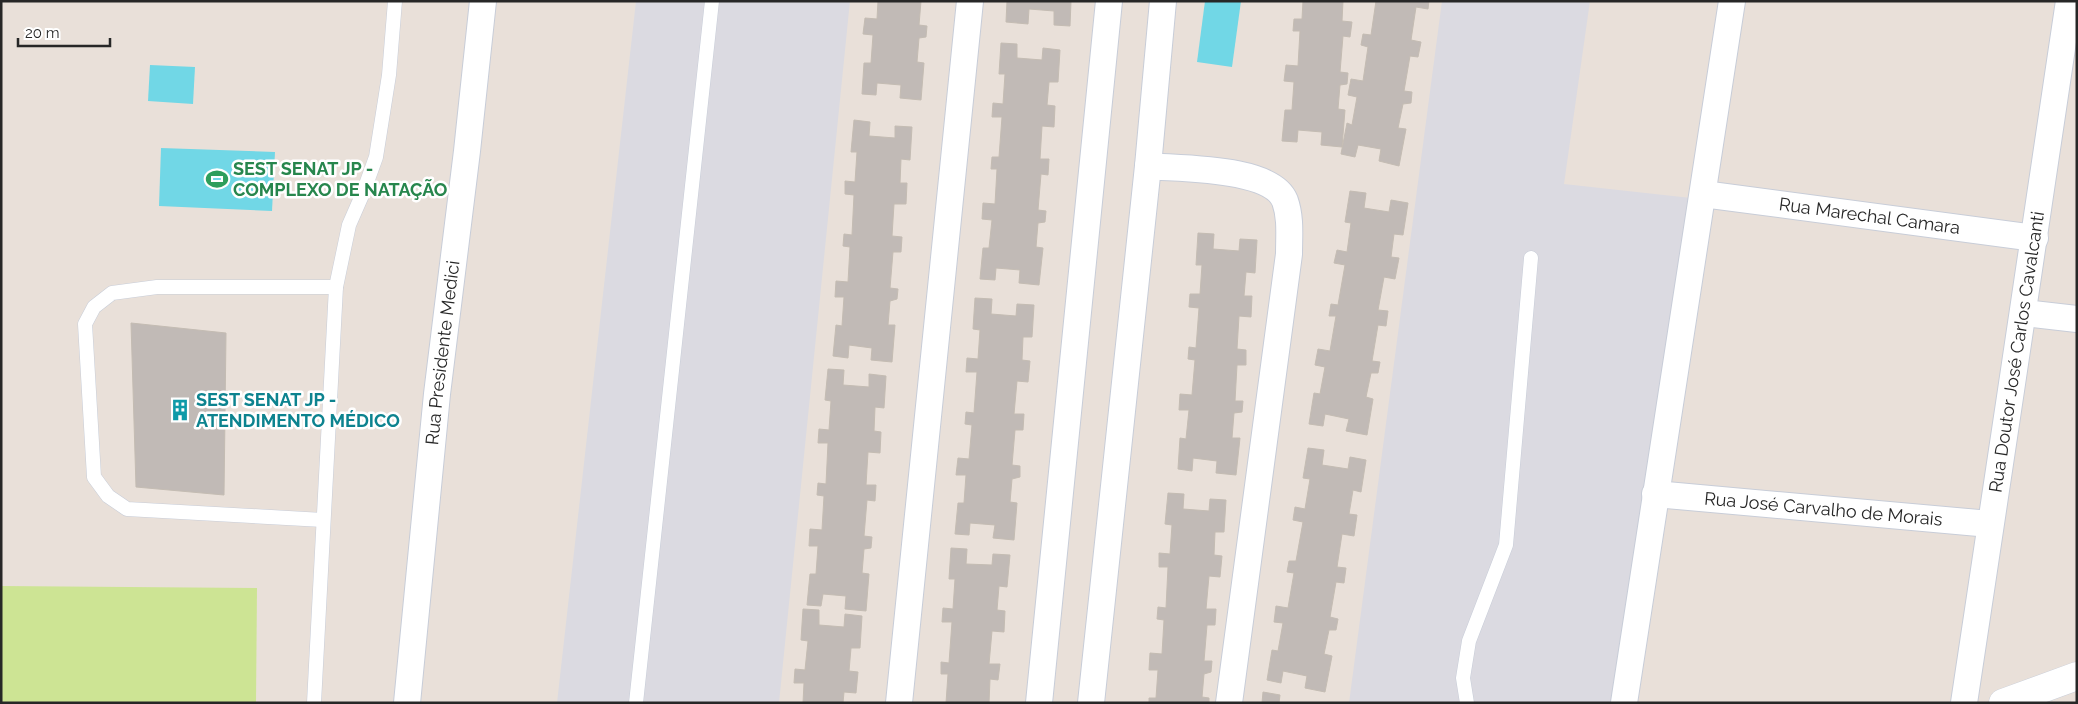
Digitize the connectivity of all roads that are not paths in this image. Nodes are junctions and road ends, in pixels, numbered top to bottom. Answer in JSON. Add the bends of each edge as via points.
{"nodes":[{"id":1,"x":395,"y":1,"type":"edge"},
{"id":2,"x":483,"y":1,"type":"edge"},
{"id":3,"x":712,"y":1,"type":"edge"},
{"id":4,"x":970,"y":1,"type":"edge"},
{"id":5,"x":1108,"y":1,"type":"edge"},
{"id":6,"x":1164,"y":1,"type":"edge"},
{"id":7,"x":1732,"y":1,"type":"edge"},
{"id":8,"x":2069,"y":1,"type":"edge"},
{"id":9,"x":1148,"y":166,"type":"junction"},
{"id":10,"x":1702,"y":194,"type":"junction"},
{"id":11,"x":2036,"y":238,"type":"junction"},
{"id":12,"x":1532,"y":258,"type":"dead end"},
{"id":13,"x":336,"y":288,"type":"junction"},
{"id":14,"x":2024,"y":313,"type":"junction"},
{"id":15,"x":2077,"y":319,"type":"edge"},
{"id":16,"x":1655,"y":494,"type":"junction"},
{"id":17,"x":323,"y":520,"type":"junction"},
{"id":18,"x":1990,"y":524,"type":"junction"},
{"id":19,"x":2077,"y":676,"type":"edge"},
{"id":20,"x":314,"y":703,"type":"edge"},
{"id":21,"x":407,"y":703,"type":"edge"},
{"id":22,"x":636,"y":703,"type":"edge"},
{"id":23,"x":899,"y":703,"type":"edge"},
{"id":24,"x":1039,"y":703,"type":"edge"},
{"id":25,"x":1090,"y":703,"type":"edge"},
{"id":26,"x":1229,"y":703,"type":"edge"},
{"id":27,"x":1467,"y":703,"type":"edge"},
{"id":28,"x":1624,"y":703,"type":"edge"},
{"id":29,"x":1964,"y":703,"type":"edge"},
{"id":30,"x":2003,"y":703,"type":"edge"}],
"edges":[{"from":1,"to":13,"type":"lane","via":[[376,157],[349,225]]},
{"from":2,"to":21,"type":"street","name":"Rua Presidente Medici"},
{"from":3,"to":22,"type":"lane"},
{"from":4,"to":23,"type":"street"},
{"from":5,"to":24,"type":"street"},
{"from":6,"to":9,"type":"street"},
{"from":7,"to":10,"type":"street"},
{"from":8,"to":11,"type":"street","name":"Rua Doutor José Carlos Cavalcanti"},
{"from":9,"to":25,"type":"street"},
{"from":9,"to":26,"type":"street","via":[[1243,174],[1261,179],[1284,198],[1289,218],[1289,254]]},
{"from":10,"to":11,"type":"street","name":"Rua Marechal Camara"},
{"from":10,"to":16,"type":"street"},
{"from":11,"to":14,"type":"street","name":"Rua Doutor José Carlos Cavalcanti"},
{"from":12,"to":27,"type":"lane","via":[[1506,545],[1469,641],[1463,678]]},
{"from":13,"to":17,"type":"lane"},
{"from":13,"to":17,"type":"lane","via":[[157,287],[112,293],[94,307],[85,324],[94,477],[108,496],[127,509]]},
{"from":14,"to":15,"type":"street"},
{"from":14,"to":18,"type":"street","name":"Rua Doutor José Carlos Cavalcanti"},
{"from":16,"to":18,"type":"street","name":"Rua José Carvalho de Morais"},
{"from":16,"to":28,"type":"street"},
{"from":17,"to":20,"type":"lane"},
{"from":18,"to":29,"type":"street","name":"Rua Doutor José Carlos Cavalcanti"},
{"from":19,"to":30,"type":"main road"}]}
